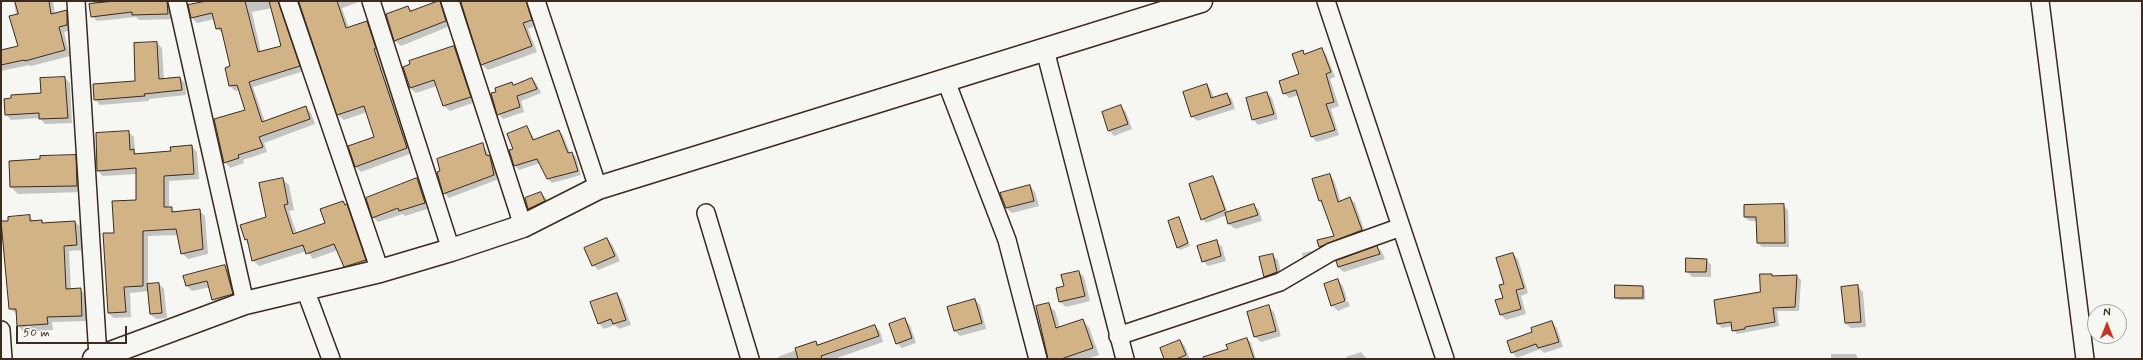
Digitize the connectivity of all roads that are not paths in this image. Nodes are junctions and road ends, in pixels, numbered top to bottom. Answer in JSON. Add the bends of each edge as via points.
{"nodes":[{"id":1,"x":76,"y":1,"type":"edge"},
{"id":2,"x":177,"y":1,"type":"edge"},
{"id":3,"x":288,"y":1,"type":"edge"},
{"id":4,"x":371,"y":1,"type":"edge"},
{"id":5,"x":450,"y":1,"type":"edge"},
{"id":6,"x":536,"y":1,"type":"edge"},
{"id":7,"x":1201,"y":1,"type":"edge"},
{"id":8,"x":1326,"y":1,"type":"edge"},
{"id":9,"x":2040,"y":1,"type":"edge"},
{"id":10,"x":1045,"y":50,"type":"junction"},
{"id":11,"x":946,"y":81,"type":"junction"},
{"id":12,"x":598,"y":188,"type":"junction"},
{"id":13,"x":706,"y":213,"type":"dead end"},
{"id":14,"x":523,"y":226,"type":"junction"},
{"id":15,"x":1401,"y":227,"type":"junction"},
{"id":16,"x":451,"y":250,"type":"junction"},
{"id":17,"x":380,"y":272,"type":"junction"},
{"id":18,"x":305,"y":289,"type":"junction"},
{"id":19,"x":245,"y":303,"type":"junction"},
{"id":20,"x":1,"y":330,"type":"edge"},
{"id":21,"x":1118,"y":336,"type":"junction"},
{"id":22,"x":96,"y":358,"type":"edge"},
{"id":23,"x":3,"y":359,"type":"edge"},
{"id":24,"x":331,"y":359,"type":"edge"},
{"id":25,"x":750,"y":359,"type":"edge"},
{"id":26,"x":1038,"y":359,"type":"edge"},
{"id":27,"x":1125,"y":359,"type":"edge"},
{"id":28,"x":1445,"y":359,"type":"edge"},
{"id":29,"x":2085,"y":359,"type":"edge"}],
"edges":[{"from":1,"to":22,"type":"street"},
{"from":2,"to":19,"type":"street"},
{"from":3,"to":17,"type":"street"},
{"from":4,"to":16,"type":"street"},
{"from":5,"to":14,"type":"street"},
{"from":6,"to":12,"type":"street"},
{"from":7,"to":10,"type":"street"},
{"from":8,"to":15,"type":"street"},
{"from":9,"to":29,"type":"street"},
{"from":10,"to":11,"type":"street"},
{"from":10,"to":21,"type":"street"},
{"from":11,"to":12,"type":"street"},
{"from":11,"to":26,"type":"street","via":[[1006,240]]},
{"from":12,"to":14,"type":"street"},
{"from":13,"to":25,"type":"street"},
{"from":14,"to":16,"type":"street"},
{"from":15,"to":21,"type":"street","via":[[1331,252],[1280,282]]},
{"from":15,"to":28,"type":"street"},
{"from":16,"to":17,"type":"street"},
{"from":17,"to":18,"type":"street"},
{"from":18,"to":19,"type":"street"},
{"from":18,"to":24,"type":"street"},
{"from":19,"to":22,"type":"street"},
{"from":20,"to":23,"type":"street"},
{"from":21,"to":27,"type":"street"}]}
